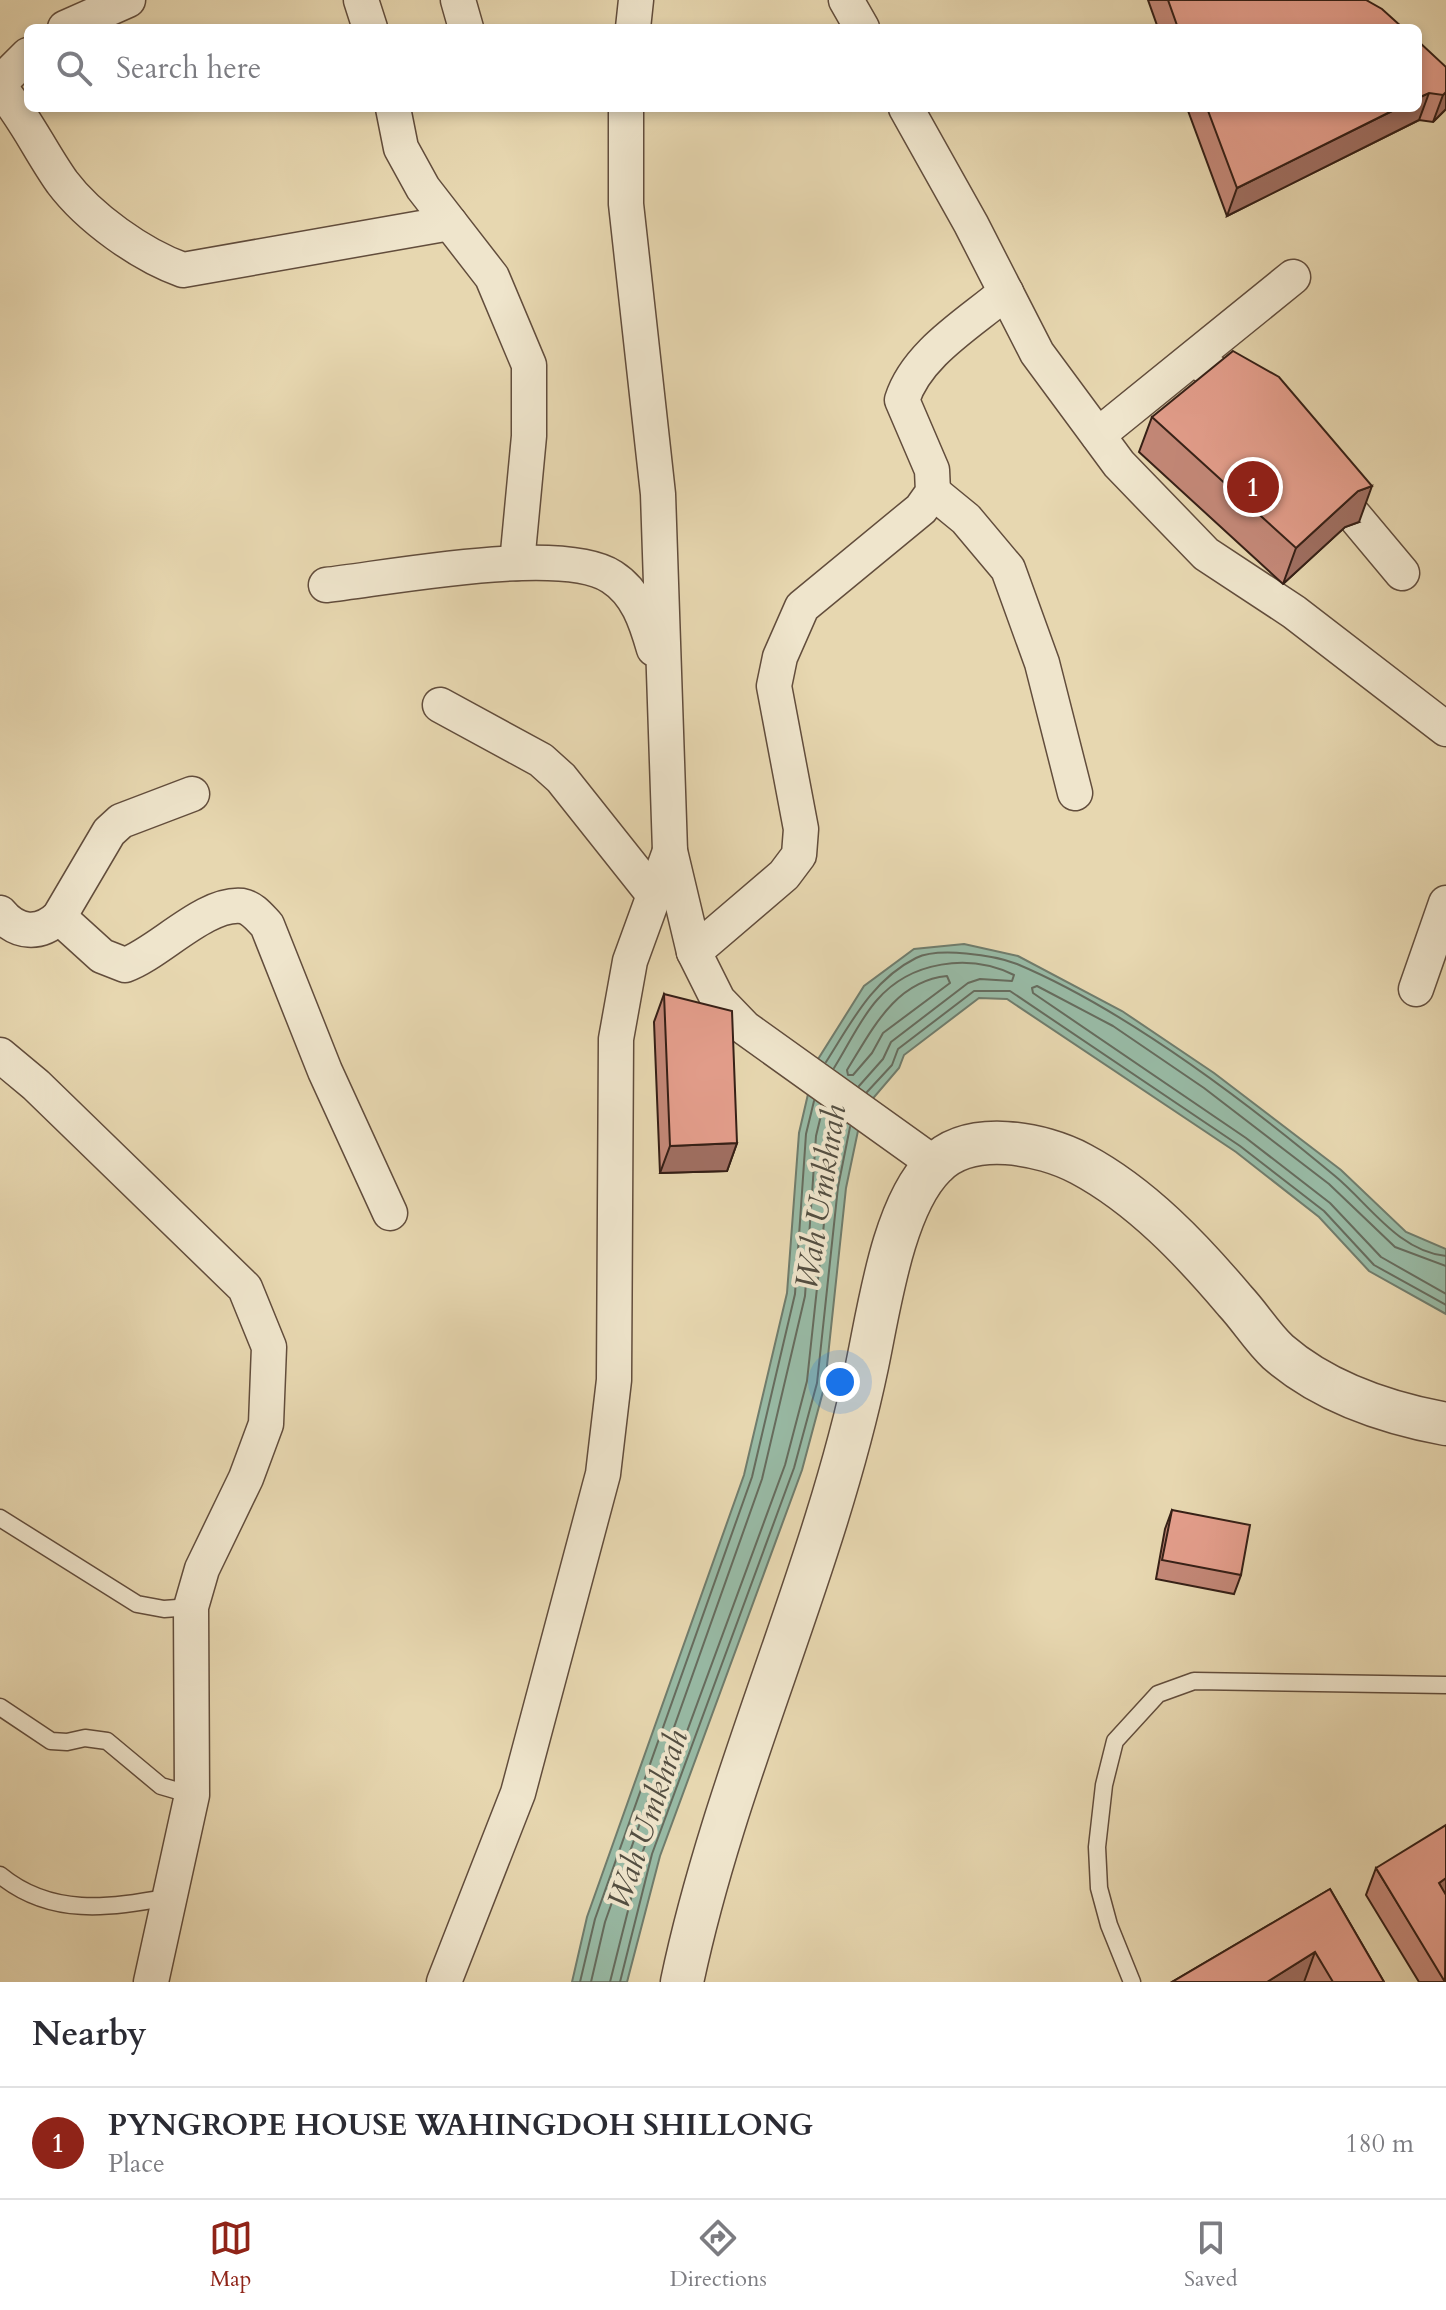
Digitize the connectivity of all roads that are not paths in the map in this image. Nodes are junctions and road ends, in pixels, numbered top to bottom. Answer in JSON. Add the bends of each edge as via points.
{"nodes":[{"id":1,"x":128,"y":0,"type":"edge"},
{"id":2,"x":361,"y":0,"type":"edge"},
{"id":3,"x":458,"y":0,"type":"edge"},
{"id":4,"x":636,"y":0,"type":"edge"},
{"id":5,"x":846,"y":0,"type":"edge"},
{"id":6,"x":74,"y":24,"type":"edge"},
{"id":7,"x":369,"y":24,"type":"edge"},
{"id":8,"x":465,"y":24,"type":"edge"},
{"id":9,"x":633,"y":24,"type":"edge"},
{"id":10,"x":860,"y":24,"type":"edge"},
{"id":11,"x":24,"y":59,"type":"edge"},
{"id":12,"x":0,"y":86,"type":"edge"},
{"id":13,"x":394,"y":112,"type":"edge"},
{"id":14,"x":626,"y":112,"type":"edge"},
{"id":15,"x":908,"y":112,"type":"edge"},
{"id":16,"x":450,"y":223,"type":"junction"},
{"id":17,"x":1293,"y":277,"type":"dead end"},
{"id":18,"x":1006,"y":292,"type":"junction"},
{"id":19,"x":1194,"y":358,"type":"junction"},
{"id":20,"x":1273,"y":419,"type":"edge"},
{"id":21,"x":1098,"y":435,"type":"junction"},
{"id":22,"x":1313,"y":466,"type":"edge"},
{"id":23,"x":933,"y":492,"type":"junction"},
{"id":24,"x":517,"y":563,"type":"junction"},
{"id":25,"x":1402,"y":573,"type":"dead end"},
{"id":26,"x":326,"y":585,"type":"dead end"},
{"id":27,"x":664,"y":684,"type":"junction"},
{"id":28,"x":440,"y":705,"type":"dead end"},
{"id":29,"x":1446,"y":729,"type":"edge"},
{"id":30,"x":1075,"y":793,"type":"dead end"},
{"id":31,"x":192,"y":794,"type":"dead end"},
{"id":32,"x":670,"y":851,"type":"junction"},
{"id":33,"x":654,"y":895,"type":"junction"},
{"id":34,"x":1446,"y":903,"type":"edge"},
{"id":35,"x":59,"y":917,"type":"junction"},
{"id":36,"x":8,"y":930,"type":"edge"},
{"id":37,"x":694,"y":952,"type":"junction"},
{"id":38,"x":1416,"y":989,"type":"dead end"},
{"id":39,"x":0,"y":1055,"type":"edge"},
{"id":40,"x":935,"y":1164,"type":"junction"},
{"id":41,"x":390,"y":1213,"type":"dead end"},
{"id":42,"x":1446,"y":1424,"type":"edge"},
{"id":43,"x":0,"y":1518,"type":"edge"},
{"id":44,"x":191,"y":1607,"type":"junction"},
{"id":45,"x":1446,"y":1685,"type":"edge"},
{"id":46,"x":0,"y":1707,"type":"edge"},
{"id":47,"x":192,"y":1795,"type":"junction"},
{"id":48,"x":0,"y":1875,"type":"edge"},
{"id":49,"x":170,"y":1897,"type":"junction"},
{"id":50,"x":151,"y":1982,"type":"edge"},
{"id":51,"x":444,"y":1982,"type":"edge"},
{"id":52,"x":682,"y":1982,"type":"edge"},
{"id":53,"x":1132,"y":1982,"type":"edge"}],
"edges":[{"from":1,"to":6,"type":"street"},
{"from":2,"to":7,"type":"street"},
{"from":3,"to":8,"type":"street"},
{"from":4,"to":9,"type":"street"},
{"from":5,"to":10,"type":"street"},
{"from":11,"to":12,"type":"street"},
{"from":12,"to":16,"type":"street","via":[[64,184],[109,226],[183,270]]},
{"from":13,"to":16,"type":"street","via":[[401,148]]},
{"from":14,"to":27,"type":"street","via":[[626,204],[658,494]]},
{"from":15,"to":18,"type":"street"},
{"from":16,"to":24,"type":"street","via":[[492,277],[529,365],[529,436]]},
{"from":17,"to":19,"type":"street"},
{"from":18,"to":21,"type":"street","via":[[1037,353]]},
{"from":18,"to":23,"type":"street","via":[[921,364],[908,382],[902,400],[932,470]]},
{"from":19,"to":20,"type":"street"},
{"from":19,"to":21,"type":"street"},
{"from":21,"to":29,"type":"street","via":[[1206,554],[1294,612]]},
{"from":22,"to":25,"type":"street"},
{"from":23,"to":30,"type":"street","via":[[966,519],[1008,569],[1042,663]]},
{"from":23,"to":37,"type":"street","via":[[921,509],[802,607],[780,657],[774,686],[801,829],[799,855],[784,875]]},
{"from":24,"to":26,"type":"street"},
{"from":24,"to":27,"type":"street","via":[[587,566],[629,590],[646,620]]},
{"from":27,"to":32,"type":"street"},
{"from":28,"to":33,"type":"street","via":[[541,760]]},
{"from":31,"to":35,"type":"street","via":[[121,821],[109,832]]},
{"from":32,"to":33,"type":"street"},
{"from":32,"to":37,"type":"street"},
{"from":33,"to":51,"type":"street","via":[[630,961],[616,1039],[614,1380],[603,1474],[518,1793]]},
{"from":34,"to":38,"type":"street"},
{"from":35,"to":36,"type":"street","via":[[38,932]]},
{"from":35,"to":41,"type":"street","via":[[102,956],[125,965],[220,910],[242,906],[255,912],[267,925],[325,1071]]},
{"from":37,"to":40,"type":"street","via":[[718,1000],[774,1050]]},
{"from":39,"to":44,"type":"street","via":[[245,1288],[269,1347],[266,1424],[202,1569]]},
{"from":40,"to":42,"type":"street","via":[[962,1148],[992,1142],[1038,1148],[1078,1162],[1116,1185],[1192,1252],[1276,1350],[1311,1377],[1409,1417]]},
{"from":40,"to":52,"type":"street","via":[[913,1195],[890,1257],[860,1393],[819,1538],[722,1837]]},
{"from":43,"to":44,"type":"lane","via":[[137,1604]]},
{"from":44,"to":47,"type":"street"},
{"from":45,"to":53,"type":"lane","via":[[1194,1681],[1158,1694],[1115,1741],[1097,1847],[1099,1888]]},
{"from":46,"to":47,"type":"lane","via":[[51,1741],[107,1741],[161,1786]]},
{"from":47,"to":49,"type":"street"},
{"from":48,"to":49,"type":"lane","via":[[34,1897],[64,1906],[115,1907]]},
{"from":49,"to":50,"type":"street"}]}
